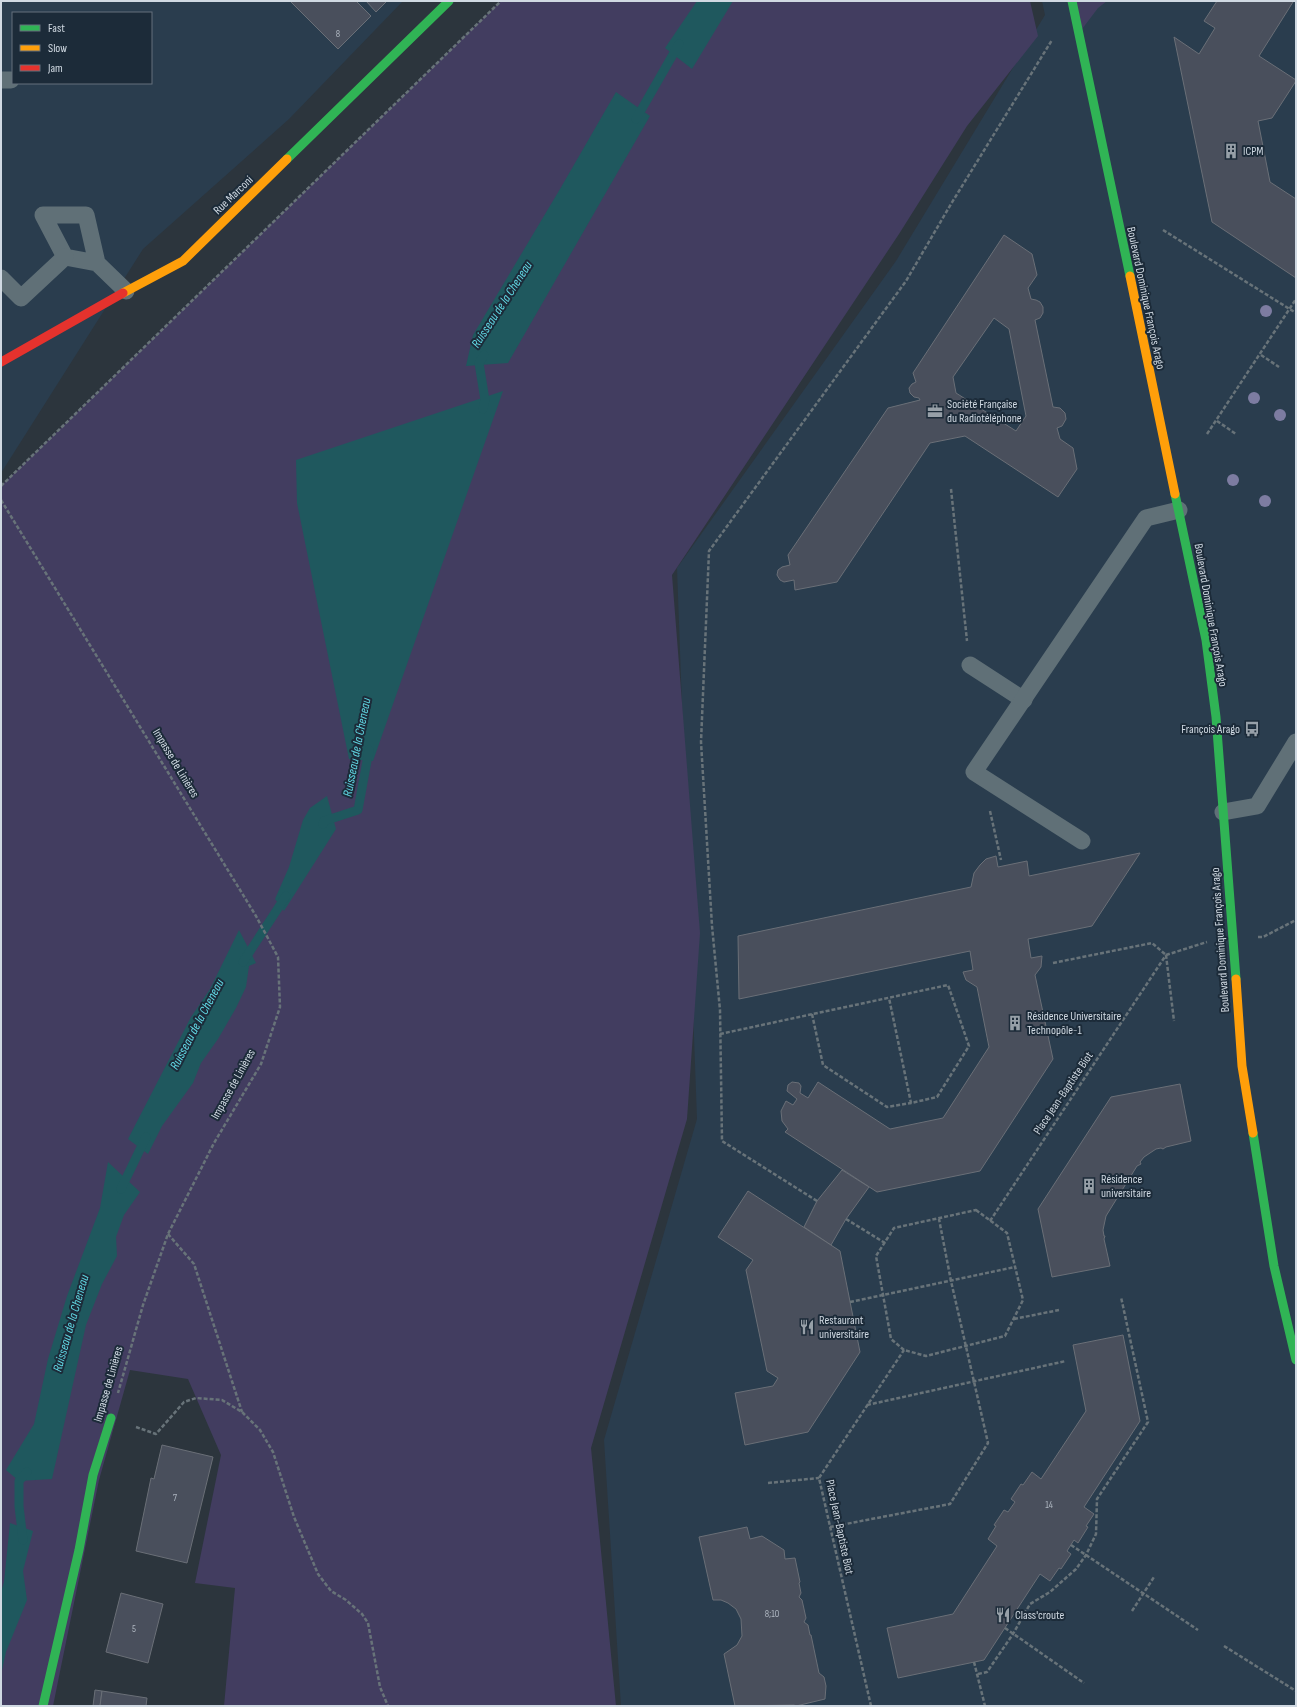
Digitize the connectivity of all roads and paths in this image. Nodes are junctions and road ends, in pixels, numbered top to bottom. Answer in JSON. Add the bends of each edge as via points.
{"nodes":[{"id":1,"x":449,"y":1,"type":"edge"},
{"id":2,"x":501,"y":1,"type":"edge"},
{"id":3,"x":1072,"y":1,"type":"edge"},
{"id":4,"x":1052,"y":40,"type":"dead end"},
{"id":5,"x":1164,"y":230,"type":"dead end"},
{"id":6,"x":65,"y":256,"type":"junction"},
{"id":7,"x":97,"y":263,"type":"junction"},
{"id":8,"x":1,"y":278,"type":"edge"},
{"id":9,"x":126,"y":291,"type":"junction"},
{"id":10,"x":1296,"y":299,"type":"edge"},
{"id":11,"x":1289,"y":308,"type":"junction"},
{"id":12,"x":1296,"y":312,"type":"edge"},
{"id":13,"x":1261,"y":355,"type":"junction"},
{"id":14,"x":1,"y":362,"type":"edge"},
{"id":15,"x":1279,"y":367,"type":"dead end"},
{"id":16,"x":1217,"y":421,"type":"junction"},
{"id":17,"x":1208,"y":434,"type":"dead end"},
{"id":18,"x":1236,"y":434,"type":"dead end"},
{"id":19,"x":1,"y":486,"type":"edge"},
{"id":20,"x":951,"y":489,"type":"dead end"},
{"id":21,"x":1,"y":500,"type":"edge"},
{"id":22,"x":1179,"y":510,"type":"junction"},
{"id":23,"x":970,"y":665,"type":"joint"},
{"id":24,"x":1024,"y":700,"type":"junction"},
{"id":25,"x":1296,"y":742,"type":"edge"},
{"id":26,"x":989,"y":809,"type":"dead end"},
{"id":27,"x":1223,"y":812,"type":"junction"},
{"id":28,"x":1082,"y":841,"type":"dead end"},
{"id":29,"x":1001,"y":860,"type":"dead end"},
{"id":30,"x":1296,"y":920,"type":"edge"},
{"id":31,"x":1233,"y":940,"type":"junction"},
{"id":32,"x":1166,"y":955,"type":"junction"},
{"id":33,"x":1053,"y":964,"type":"dead end"},
{"id":34,"x":889,"y":998,"type":"junction"},
{"id":35,"x":812,"y":1014,"type":"junction"},
{"id":36,"x":1174,"y":1021,"type":"dead end"},
{"id":37,"x":720,"y":1034,"type":"junction"},
{"id":38,"x":911,"y":1103,"type":"junction"},
{"id":39,"x":817,"y":1201,"type":"dead end"},
{"id":40,"x":846,"y":1219,"type":"dead end"},
{"id":41,"x":939,"y":1219,"type":"junction"},
{"id":42,"x":990,"y":1221,"type":"junction"},
{"id":43,"x":168,"y":1234,"type":"junction"},
{"id":44,"x":885,"y":1243,"type":"junction"},
{"id":45,"x":1015,"y":1267,"type":"junction"},
{"id":46,"x":951,"y":1281,"type":"junction"},
{"id":47,"x":883,"y":1295,"type":"junction"},
{"id":48,"x":1121,"y":1297,"type":"dead end"},
{"id":49,"x":850,"y":1302,"type":"dead end"},
{"id":50,"x":1058,"y":1310,"type":"dead end"},
{"id":51,"x":1014,"y":1319,"type":"junction"},
{"id":52,"x":966,"y":1346,"type":"junction"},
{"id":53,"x":904,"y":1350,"type":"junction"},
{"id":54,"x":1296,"y":1360,"type":"edge"},
{"id":55,"x":1066,"y":1361,"type":"dead end"},
{"id":56,"x":974,"y":1382,"type":"junction"},
{"id":57,"x":867,"y":1405,"type":"junction"},
{"id":58,"x":242,"y":1412,"type":"junction"},
{"id":59,"x":111,"y":1418,"type":"junction"},
{"id":60,"x":819,"y":1478,"type":"junction"},
{"id":61,"x":768,"y":1484,"type":"dead end"},
{"id":62,"x":830,"y":1527,"type":"junction"},
{"id":63,"x":1071,"y":1545,"type":"dead end"},
{"id":64,"x":1086,"y":1555,"type":"junction"},
{"id":65,"x":1154,"y":1577,"type":"dead end"},
{"id":66,"x":1144,"y":1594,"type":"junction"},
{"id":67,"x":1132,"y":1611,"type":"dead end"},
{"id":68,"x":1005,"y":1628,"type":"dead end"},
{"id":69,"x":1198,"y":1630,"type":"dead end"},
{"id":70,"x":1013,"y":1634,"type":"junction"},
{"id":71,"x":1224,"y":1646,"type":"dead end"},
{"id":72,"x":974,"y":1662,"type":"dead end"},
{"id":73,"x":978,"y":1674,"type":"junction"},
{"id":74,"x":1084,"y":1683,"type":"dead end"},
{"id":75,"x":1296,"y":1691,"type":"edge"},
{"id":76,"x":43,"y":1706,"type":"edge"},
{"id":77,"x":388,"y":1706,"type":"edge"},
{"id":78,"x":871,"y":1706,"type":"edge"},
{"id":79,"x":985,"y":1706,"type":"edge"}],
"edges":[{"from":1,"to":9,"type":"street","name":"Rue Marconi","via":[[183,261]]},
{"from":2,"to":19,"type":"path"},
{"from":3,"to":22,"type":"street","name":"Boulevard Dominique François Arago"},
{"from":4,"to":37,"type":"path","via":[[950,204],[906,281],[709,551],[701,742]]},
{"from":5,"to":11,"type":"path"},
{"from":6,"to":7,"type":"lane"},
{"from":6,"to":7,"type":"lane","via":[[43,215],[86,215]]},
{"from":6,"to":8,"type":"lane","via":[[21,298]]},
{"from":7,"to":9,"type":"lane"},
{"from":9,"to":14,"type":"street","name":"Rue Marconi"},
{"from":10,"to":11,"type":"path"},
{"from":11,"to":12,"type":"path"},
{"from":11,"to":13,"type":"path"},
{"from":13,"to":15,"type":"path"},
{"from":13,"to":16,"type":"path"},
{"from":16,"to":17,"type":"path"},
{"from":16,"to":18,"type":"path"},
{"from":20,"to":23,"type":"path"},
{"from":21,"to":43,"type":"path","name":"Impasse de Linières","via":[[256,916],[278,957],[280,1007],[261,1064],[214,1143]]},
{"from":22,"to":24,"type":"lane","via":[[1146,518]]},
{"from":22,"to":27,"type":"street","name":"Boulevard Dominique François Arago","via":[[1206,640],[1216,717]]},
{"from":23,"to":24,"type":"lane"},
{"from":24,"to":28,"type":"lane","via":[[974,772]]},
{"from":25,"to":27,"type":"lane","via":[[1257,806]]},
{"from":26,"to":29,"type":"path"},
{"from":27,"to":31,"type":"street","name":"Boulevard Dominique François Arago"},
{"from":30,"to":31,"type":"path","via":[[1262,937]]},
{"from":31,"to":32,"type":"path","via":[[1205,943]]},
{"from":31,"to":54,"type":"street","name":"Boulevard Dominique François Arago","via":[[1242,1059],[1254,1145],[1274,1266]]},
{"from":32,"to":33,"type":"path","via":[[1152,944]]},
{"from":32,"to":36,"type":"path"},
{"from":32,"to":42,"type":"path","name":"Place Jean-Baptiste Biot"},
{"from":34,"to":35,"type":"path"},
{"from":34,"to":38,"type":"path"},
{"from":34,"to":38,"type":"path","via":[[948,985],[969,1046],[936,1097]]},
{"from":35,"to":37,"type":"path"},
{"from":35,"to":38,"type":"path","via":[[823,1066],[887,1107]]},
{"from":37,"to":39,"type":"path","via":[[722,1141]]},
{"from":40,"to":44,"type":"path"},
{"from":41,"to":42,"type":"path","via":[[976,1210]]},
{"from":41,"to":44,"type":"path","via":[[894,1228]]},
{"from":41,"to":46,"type":"path"},
{"from":42,"to":45,"type":"path","via":[[1007,1233]]},
{"from":43,"to":58,"type":"path","via":[[194,1264]]},
{"from":43,"to":59,"type":"path","name":"Impasse de Linières","via":[[143,1305]]},
{"from":44,"to":47,"type":"path","via":[[876,1256]]},
{"from":45,"to":46,"type":"path"},
{"from":45,"to":51,"type":"path","via":[[1023,1300]]},
{"from":46,"to":47,"type":"path"},
{"from":46,"to":52,"type":"path"},
{"from":47,"to":49,"type":"path"},
{"from":47,"to":53,"type":"path","via":[[891,1339]]},
{"from":48,"to":64,"type":"path","via":[[1148,1422],[1097,1499],[1096,1534]]},
{"from":50,"to":51,"type":"path"},
{"from":51,"to":52,"type":"path","via":[[1005,1336]]},
{"from":52,"to":53,"type":"path","via":[[926,1356]]},
{"from":52,"to":56,"type":"path"},
{"from":53,"to":57,"type":"path","name":"Place Jean-Baptiste Biot"},
{"from":55,"to":56,"type":"path"},
{"from":56,"to":57,"type":"path"},
{"from":56,"to":62,"type":"path","via":[[988,1443],[950,1504]]},
{"from":57,"to":60,"type":"path","name":"Place Jean-Baptiste Biot"},
{"from":58,"to":59,"type":"path","via":[[222,1400],[196,1398],[184,1402],[156,1434]]},
{"from":58,"to":77,"type":"path","via":[[260,1430],[273,1452],[294,1516],[318,1574],[331,1591],[346,1600],[368,1623],[380,1687]]},
{"from":59,"to":76,"type":"street","name":"Impasse de Linières","via":[[93,1475],[79,1550]]},
{"from":60,"to":61,"type":"path"},
{"from":60,"to":62,"type":"path","name":"Place Jean-Baptiste Biot"},
{"from":62,"to":78,"type":"path","name":"Place Jean-Baptiste Biot"},
{"from":63,"to":64,"type":"path"},
{"from":64,"to":66,"type":"path"},
{"from":64,"to":70,"type":"path","via":[[1076,1570],[1050,1592],[1030,1604]]},
{"from":65,"to":66,"type":"path"},
{"from":66,"to":67,"type":"path"},
{"from":66,"to":69,"type":"path"},
{"from":68,"to":70,"type":"path"},
{"from":70,"to":73,"type":"path","via":[[987,1672]]},
{"from":70,"to":74,"type":"path"},
{"from":71,"to":75,"type":"path"},
{"from":72,"to":73,"type":"path"},
{"from":73,"to":79,"type":"path"}]}
